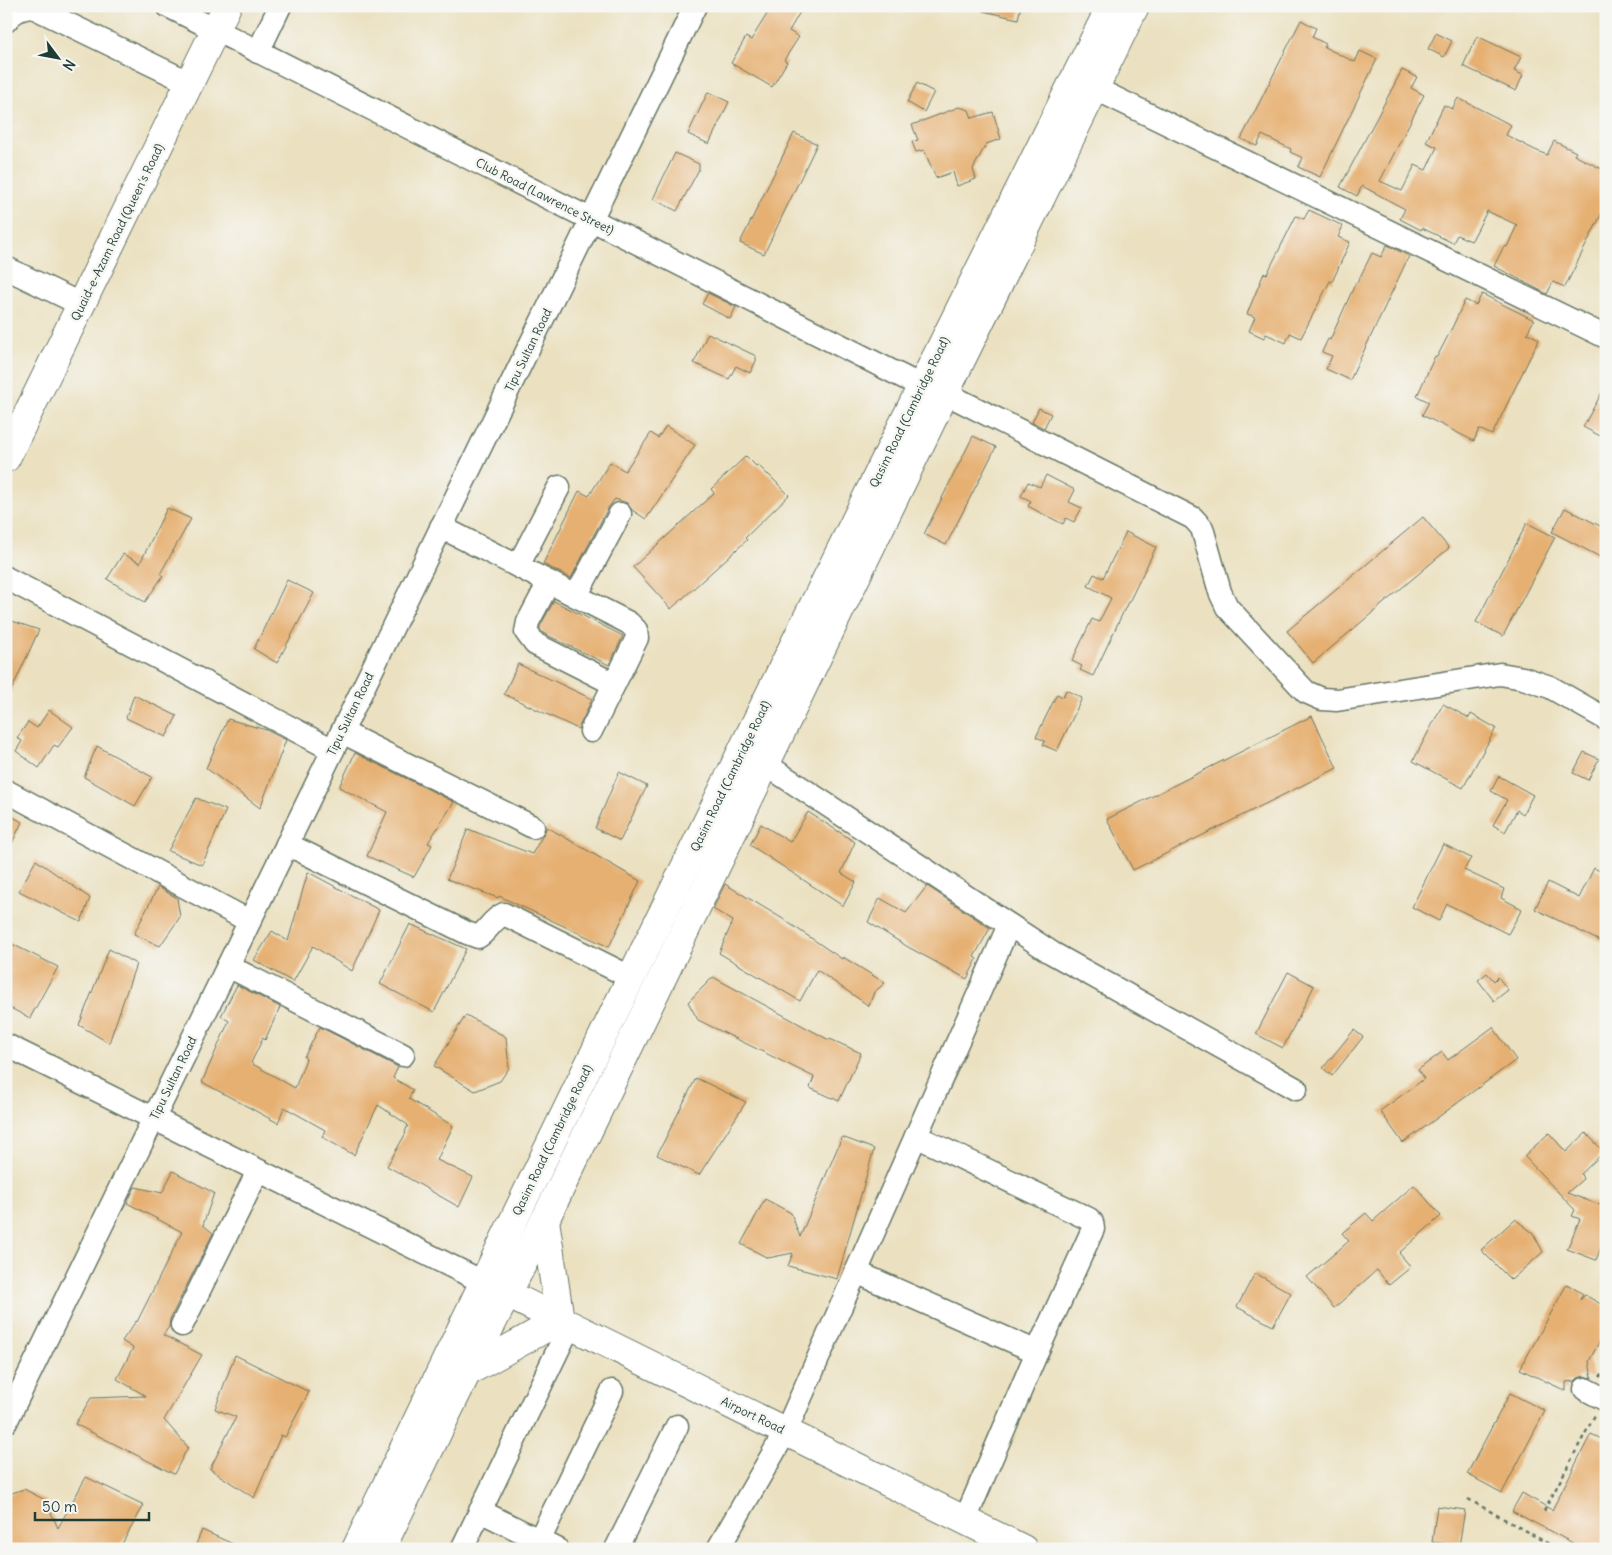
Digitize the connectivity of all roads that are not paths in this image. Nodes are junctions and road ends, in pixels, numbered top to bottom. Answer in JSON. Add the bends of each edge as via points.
{"nodes":[{"id":1,"x":168,"y":6,"type":"edge"},
{"id":2,"x":280,"y":6,"type":"edge"},
{"id":3,"x":695,"y":6,"type":"edge"},
{"id":4,"x":1112,"y":6,"type":"edge"},
{"id":5,"x":1135,"y":6,"type":"edge"},
{"id":6,"x":221,"y":18,"type":"edge"},
{"id":7,"x":6,"y":21,"type":"edge"},
{"id":8,"x":258,"y":52,"type":"junction"},
{"id":9,"x":190,"y":82,"type":"junction"},
{"id":10,"x":1094,"y":88,"type":"junction"},
{"id":11,"x":591,"y":219,"type":"junction"},
{"id":12,"x":6,"y":268,"type":"edge"},
{"id":13,"x":82,"y":305,"type":"junction"},
{"id":14,"x":1606,"y":337,"type":"edge"},
{"id":15,"x":933,"y":389,"type":"junction"},
{"id":16,"x":6,"y":458,"type":"edge"},
{"id":17,"x":559,"y":487,"type":"dead end"},
{"id":18,"x":620,"y":514,"type":"dead end"},
{"id":19,"x":441,"y":527,"type":"junction"},
{"id":20,"x":518,"y":566,"type":"junction"},
{"id":21,"x":6,"y":578,"type":"edge"},
{"id":22,"x":549,"y":582,"type":"junction"},
{"id":23,"x":576,"y":596,"type":"junction"},
{"id":24,"x":614,"y":684,"type":"junction"},
{"id":25,"x":1606,"y":719,"type":"edge"},
{"id":26,"x":591,"y":731,"type":"dead end"},
{"id":27,"x":337,"y":741,"type":"junction"},
{"id":28,"x":765,"y":764,"type":"junction"},
{"id":29,"x":6,"y":791,"type":"edge"},
{"id":30,"x":533,"y":827,"type":"dead end"},
{"id":31,"x":287,"y":844,"type":"junction"},
{"id":32,"x":249,"y":922,"type":"junction"},
{"id":33,"x":1009,"y":925,"type":"junction"},
{"id":34,"x":228,"y":966,"type":"junction"},
{"id":35,"x":632,"y":978,"type":"junction"},
{"id":36,"x":6,"y":1045,"type":"edge"},
{"id":37,"x":403,"y":1055,"type":"dead end"},
{"id":38,"x":1296,"y":1089,"type":"dead end"},
{"id":39,"x":153,"y":1119,"type":"junction"},
{"id":40,"x":916,"y":1136,"type":"junction"},
{"id":41,"x":258,"y":1171,"type":"junction"},
{"id":42,"x":545,"y":1220,"type":"junction"},
{"id":43,"x":856,"y":1272,"type":"junction"},
{"id":44,"x":483,"y":1282,"type":"junction"},
{"id":45,"x":508,"y":1294,"type":"junction"},
{"id":46,"x":565,"y":1322,"type":"junction"},
{"id":47,"x":182,"y":1325,"type":"dead end"},
{"id":48,"x":1038,"y":1352,"type":"junction"},
{"id":49,"x":467,"y":1372,"type":"junction"},
{"id":50,"x":612,"y":1391,"type":"dead end"},
{"id":51,"x":6,"y":1422,"type":"edge"},
{"id":52,"x":677,"y":1426,"type":"dead end"},
{"id":53,"x":786,"y":1432,"type":"junction"},
{"id":54,"x":480,"y":1512,"type":"junction"},
{"id":55,"x":965,"y":1520,"type":"junction"},
{"id":56,"x":544,"y":1546,"type":"edge"},
{"id":57,"x":356,"y":1549,"type":"edge"},
{"id":58,"x":381,"y":1549,"type":"edge"},
{"id":59,"x":462,"y":1549,"type":"edge"},
{"id":60,"x":616,"y":1549,"type":"edge"},
{"id":61,"x":718,"y":1549,"type":"edge"},
{"id":62,"x":1023,"y":1549,"type":"edge"}],
"edges":[{"from":1,"to":6,"type":"street","name":"Club Road (Lawrence Street)"},
{"from":2,"to":8,"type":"street"},
{"from":3,"to":11,"type":"street","name":"Tipu Sultan Road"},
{"from":4,"to":15,"type":"main road","name":"Qasim Road (Cambridge Road)"},
{"from":5,"to":10,"type":"main road","name":"Qasim Road (Cambridge Road)"},
{"from":6,"to":8,"type":"street","name":"Club Road (Lawrence Street)"},
{"from":6,"to":9,"type":"main road","name":"Quaid-e-Azam Road (Queen's Road)"},
{"from":7,"to":9,"type":"street","via":[[12,13],[32,7]]},
{"from":8,"to":11,"type":"street","name":"Club Road (Lawrence Street)"},
{"from":9,"to":13,"type":"main road","name":"Quaid-e-Azam Road (Queen's Road)"},
{"from":10,"to":14,"type":"street"},
{"from":10,"to":15,"type":"main road","name":"Qasim Road (Cambridge Road)"},
{"from":11,"to":15,"type":"street","name":"Club Road (Lawrence Street)"},
{"from":11,"to":19,"type":"street","name":"Tipu Sultan Road"},
{"from":12,"to":13,"type":"street"},
{"from":13,"to":16,"type":"main road","name":"Quaid-e-Azam Road (Queen's Road)"},
{"from":15,"to":25,"type":"street","name":"Club Road (Lawrence Street)","via":[[1194,518],[1202,528],[1220,592],[1228,607],[1306,692],[1322,699],[1337,700],[1500,674],[1550,687]]},
{"from":15,"to":28,"type":"main road","name":"Qasim Road (Cambridge Road)"},
{"from":15,"to":35,"type":"main road","name":"Qasim Road (Cambridge Road)"},
{"from":17,"to":20,"type":"street"},
{"from":18,"to":23,"type":"street"},
{"from":19,"to":20,"type":"street"},
{"from":19,"to":27,"type":"street","name":"Tipu Sultan Road"},
{"from":20,"to":22,"type":"street"},
{"from":21,"to":27,"type":"street"},
{"from":22,"to":23,"type":"street"},
{"from":22,"to":24,"type":"street","via":[[526,632],[535,644]]},
{"from":23,"to":24,"type":"street","via":[[636,630],[637,638]]},
{"from":24,"to":26,"type":"street"},
{"from":27,"to":30,"type":"street"},
{"from":27,"to":31,"type":"street","name":"Tipu Sultan Road"},
{"from":28,"to":33,"type":"street"},
{"from":28,"to":42,"type":"main road","name":"Qasim Road (Cambridge Road)"},
{"from":29,"to":32,"type":"street"},
{"from":31,"to":32,"type":"street","name":"Tipu Sultan Road"},
{"from":31,"to":35,"type":"street","via":[[466,933],[478,937],[496,917],[504,914]]},
{"from":32,"to":34,"type":"street","name":"Tipu Sultan Road"},
{"from":33,"to":38,"type":"street","via":[[1052,953]]},
{"from":33,"to":40,"type":"street"},
{"from":34,"to":37,"type":"street"},
{"from":34,"to":39,"type":"street","name":"Tipu Sultan Road"},
{"from":35,"to":44,"type":"main road","name":"Qasim Road (Cambridge Road)"},
{"from":36,"to":39,"type":"street"},
{"from":39,"to":41,"type":"street"},
{"from":39,"to":51,"type":"street","name":"Tipu Sultan Road"},
{"from":40,"to":43,"type":"street"},
{"from":40,"to":48,"type":"street","via":[[1092,1222],[1093,1229]]},
{"from":41,"to":44,"type":"street"},
{"from":41,"to":47,"type":"street"},
{"from":42,"to":45,"type":"main road","name":"Qasim Road (Cambridge Road)"},
{"from":42,"to":46,"type":"main road"},
{"from":43,"to":48,"type":"street"},
{"from":43,"to":53,"type":"street"},
{"from":44,"to":45,"type":"main road","name":"Airport Road"},
{"from":44,"to":57,"type":"main road","name":"Qasim Road (Cambridge Road)"},
{"from":45,"to":46,"type":"main road","name":"Airport Road"},
{"from":45,"to":49,"type":"main road","name":"Qasim Road (Cambridge Road)"},
{"from":46,"to":49,"type":"main road"},
{"from":46,"to":53,"type":"main road","name":"Airport Road"},
{"from":46,"to":54,"type":"street"},
{"from":48,"to":55,"type":"street"},
{"from":49,"to":58,"type":"main road","name":"Qasim Road (Cambridge Road)"},
{"from":50,"to":56,"type":"street"},
{"from":52,"to":60,"type":"street"},
{"from":53,"to":55,"type":"main road","name":"Airport Road"},
{"from":53,"to":61,"type":"street"},
{"from":54,"to":56,"type":"street"},
{"from":54,"to":59,"type":"street"},
{"from":55,"to":62,"type":"main road","name":"Airport Road"}]}
